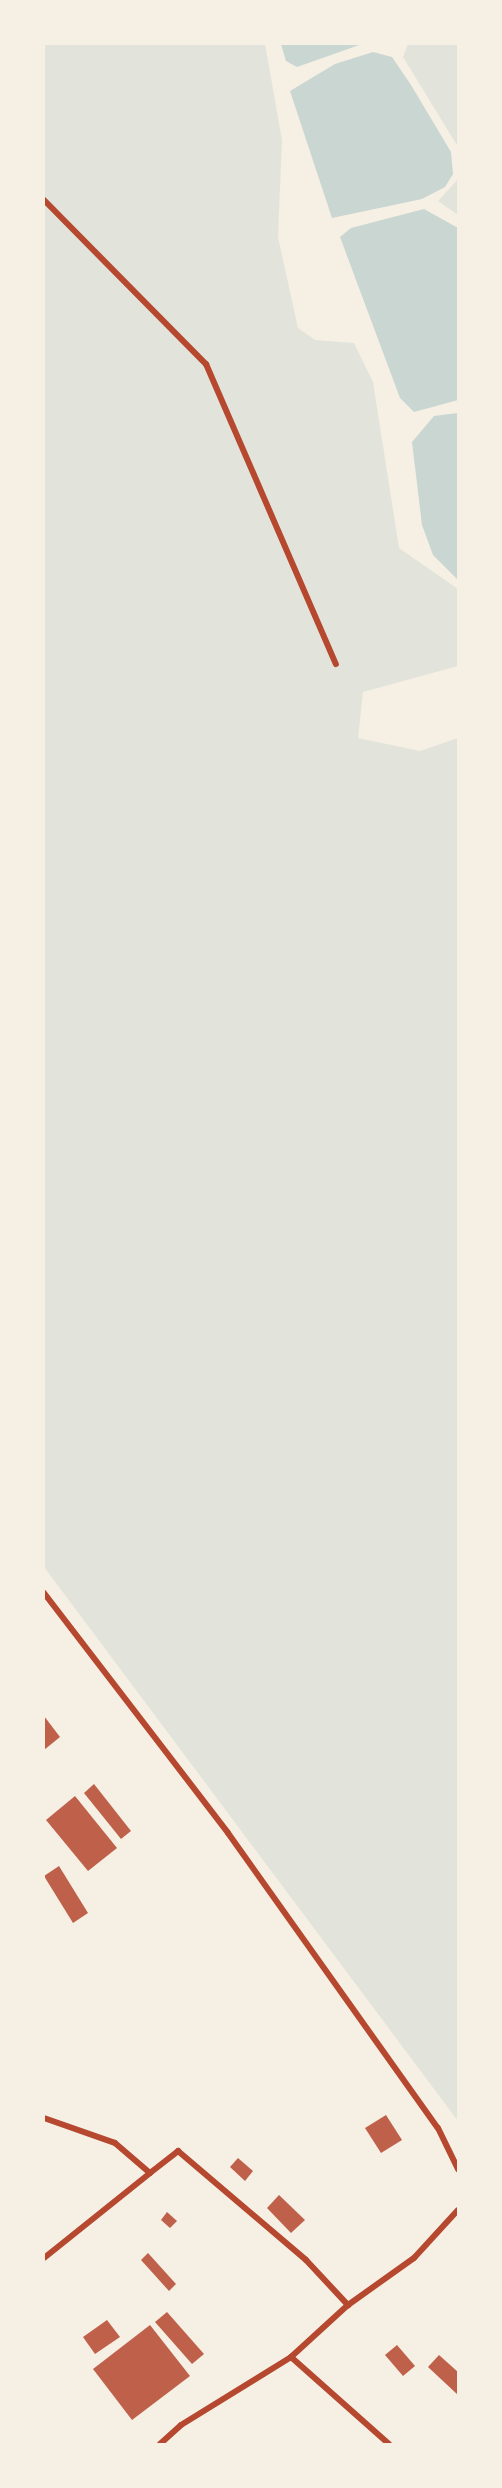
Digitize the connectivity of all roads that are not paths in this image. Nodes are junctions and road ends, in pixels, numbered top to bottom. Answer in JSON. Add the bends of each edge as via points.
{"nodes":[{"id":1,"x":44,"y":200,"type":"edge"},
{"id":2,"x":336,"y":664,"type":"dead end"},
{"id":3,"x":44,"y":1593,"type":"edge"},
{"id":4,"x":44,"y":2118,"type":"edge"},
{"id":5,"x":459,"y":2169,"type":"edge"},
{"id":6,"x":150,"y":2173,"type":"junction"},
{"id":7,"x":459,"y":2210,"type":"edge"},
{"id":8,"x":44,"y":2258,"type":"edge"},
{"id":9,"x":348,"y":2305,"type":"junction"},
{"id":10,"x":291,"y":2356,"type":"junction"},
{"id":11,"x":160,"y":2445,"type":"edge"},
{"id":12,"x":389,"y":2445,"type":"edge"}],
"edges":[{"from":1,"to":2,"type":"street","via":[[206,364]]},
{"from":3,"to":5,"type":"street","via":[[228,1833],[438,2128]]},
{"from":4,"to":6,"type":"street","via":[[115,2143]]},
{"from":6,"to":8,"type":"street"},
{"from":6,"to":9,"type":"street","via":[[178,2151],[306,2259]]},
{"from":7,"to":9,"type":"street","via":[[414,2258]]},
{"from":9,"to":10,"type":"street"},
{"from":10,"to":11,"type":"street","via":[[181,2425]]},
{"from":10,"to":12,"type":"street"}]}
